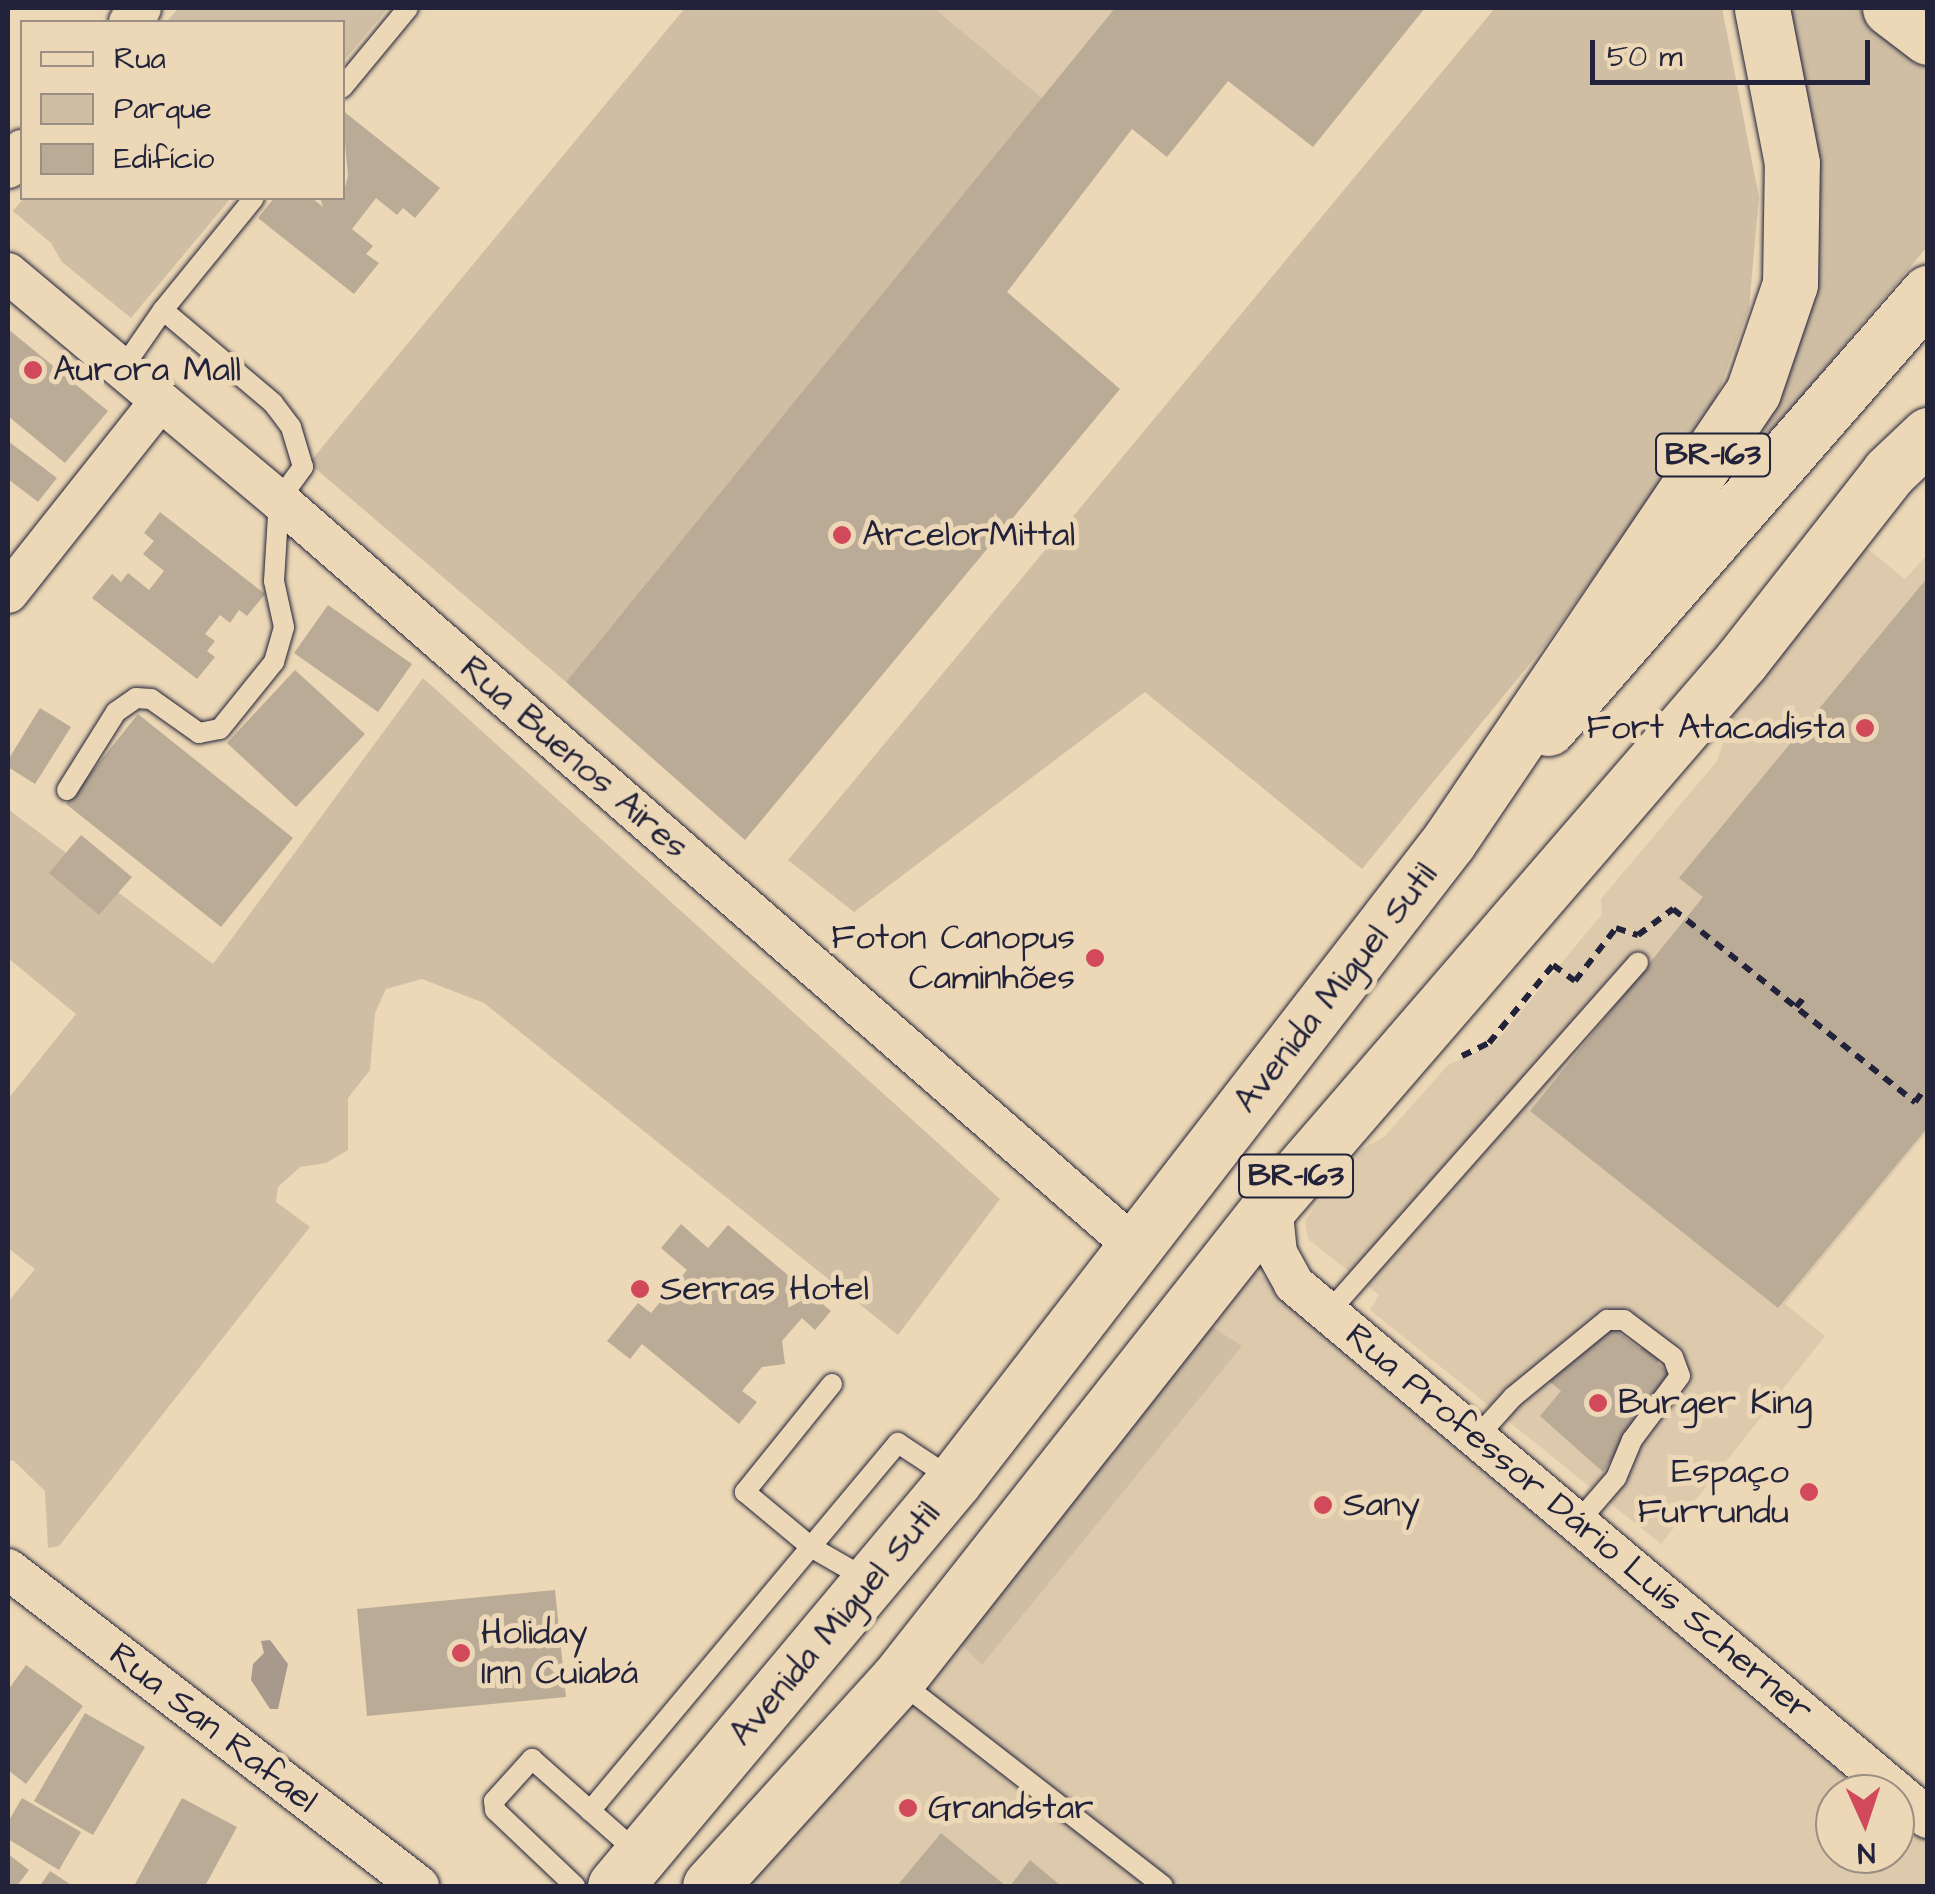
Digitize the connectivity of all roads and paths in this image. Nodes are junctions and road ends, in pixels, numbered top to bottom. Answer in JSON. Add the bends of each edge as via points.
{"nodes":[{"id":1,"x":408,"y":8,"type":"edge"},
{"id":2,"x":1762,"y":8,"type":"edge"},
{"id":3,"x":1890,"y":8,"type":"edge"},
{"id":4,"x":1928,"y":37,"type":"edge"},
{"id":5,"x":345,"y":84,"type":"edge"},
{"id":6,"x":252,"y":200,"type":"edge"},
{"id":7,"x":8,"y":273,"type":"edge"},
{"id":8,"x":1928,"y":293,"type":"edge"},
{"id":9,"x":163,"y":310,"type":"junction"},
{"id":10,"x":122,"y":369,"type":"junction"},
{"id":11,"x":160,"y":401,"type":"junction"},
{"id":12,"x":1928,"y":424,"type":"edge"},
{"id":13,"x":1928,"y":435,"type":"edge"},
{"id":14,"x":1889,"y":472,"type":"junction"},
{"id":15,"x":278,"y":500,"type":"junction"},
{"id":16,"x":8,"y":593,"type":"edge"},
{"id":17,"x":68,"y":790,"type":"dead end"},
{"id":18,"x":1449,"y":841,"type":"junction"},
{"id":19,"x":1638,"y":962,"type":"dead end"},
{"id":20,"x":1574,"y":980,"type":"dead end"},
{"id":21,"x":1806,"y":995,"type":"dead end"},
{"id":22,"x":1796,"y":1007,"type":"junction"},
{"id":23,"x":1924,"y":1090,"type":"dead end"},
{"id":24,"x":1272,"y":1204,"type":"junction"},
{"id":25,"x":1136,"y":1248,"type":"junction"},
{"id":26,"x":1328,"y":1313,"type":"junction"},
{"id":27,"x":832,"y":1384,"type":"dead end"},
{"id":28,"x":1477,"y":1437,"type":"junction"},
{"id":29,"x":954,"y":1481,"type":"junction"},
{"id":30,"x":1578,"y":1522,"type":"junction"},
{"id":31,"x":810,"y":1547,"type":"junction"},
{"id":32,"x":8,"y":1569,"type":"edge"},
{"id":33,"x":870,"y":1581,"type":"junction"},
{"id":34,"x":897,"y":1680,"type":"junction"},
{"id":35,"x":590,"y":1811,"type":"junction"},
{"id":36,"x":1928,"y":1818,"type":"edge"},
{"id":37,"x":628,"y":1871,"type":"edge"},
{"id":38,"x":419,"y":1886,"type":"edge"},
{"id":39,"x":575,"y":1886,"type":"edge"},
{"id":40,"x":710,"y":1886,"type":"edge"},
{"id":41,"x":1163,"y":1886,"type":"edge"}],
"edges":[{"from":1,"to":5,"type":"lane"},
{"from":2,"to":18,"type":"main road","number":"BR-163","via":[[1792,163],[1790,284],[1753,392]]},
{"from":3,"to":4,"type":"main road"},
{"from":6,"to":9,"type":"lane"},
{"from":7,"to":10,"type":"street","name":"Rua Buenos Aires"},
{"from":8,"to":18,"type":"main road","name":"Avenida Miguel Sutil"},
{"from":9,"to":10,"type":"lane"},
{"from":9,"to":15,"type":"lane","via":[[273,402],[291,427],[303,468]]},
{"from":10,"to":11,"type":"street","name":"Rua Buenos Aires"},
{"from":11,"to":15,"type":"street","name":"Rua Buenos Aires"},
{"from":11,"to":16,"type":"street"},
{"from":12,"to":14,"type":"main road","number":"BR-163"},
{"from":13,"to":14,"type":"main road"},
{"from":14,"to":24,"type":"main road","number":"BR-163","via":[[1741,662]]},
{"from":15,"to":17,"type":"lane","via":[[274,581],[284,627],[274,662],[220,729],[199,733],[150,699],[136,698],[116,712]]},
{"from":15,"to":25,"type":"street","name":"Rua Buenos Aires"},
{"from":18,"to":25,"type":"main road","name":"Avenida Miguel Sutil","number":"BR-163"},
{"from":19,"to":26,"type":"lane"},
{"from":20,"to":22,"type":"path","via":[[1616,928],[1638,935],[1666,910],[1681,910]]},
{"from":21,"to":22,"type":"path"},
{"from":22,"to":23,"type":"path","via":[[1916,1102]]},
{"from":24,"to":26,"type":"street","name":"Rua Professor Dário Luís Scherner","via":[[1281,1263]]},
{"from":24,"to":34,"type":"main road","number":"BR-163"},
{"from":25,"to":29,"type":"main road","name":"Avenida Miguel Sutil","number":"BR-163"},
{"from":26,"to":28,"type":"street","name":"Rua Professor Dário Luís Scherner"},
{"from":27,"to":31,"type":"lane","via":[[745,1492]]},
{"from":28,"to":30,"type":"street","name":"Rua Professor Dário Luís Scherner"},
{"from":28,"to":30,"type":"lane","via":[[1513,1397],[1608,1320],[1624,1320],[1672,1357],[1680,1376],[1632,1440],[1616,1478]]},
{"from":29,"to":31,"type":"lane","via":[[898,1443]]},
{"from":29,"to":33,"type":"main road","name":"Avenida Miguel Sutil","number":"BR-163"},
{"from":30,"to":36,"type":"street","name":"Rua Professor Dário Luís Scherner"},
{"from":31,"to":33,"type":"lane"},
{"from":31,"to":35,"type":"lane"},
{"from":32,"to":38,"type":"street","name":"Rua San Rafael"},
{"from":33,"to":37,"type":"main road","name":"Avenida Miguel Sutil","number":"BR-163"},
{"from":34,"to":40,"type":"main road","number":"BR-163"},
{"from":34,"to":41,"type":"lane"},
{"from":35,"to":37,"type":"lane"},
{"from":35,"to":39,"type":"lane","via":[[532,1759],[494,1801],[498,1816]]}]}
